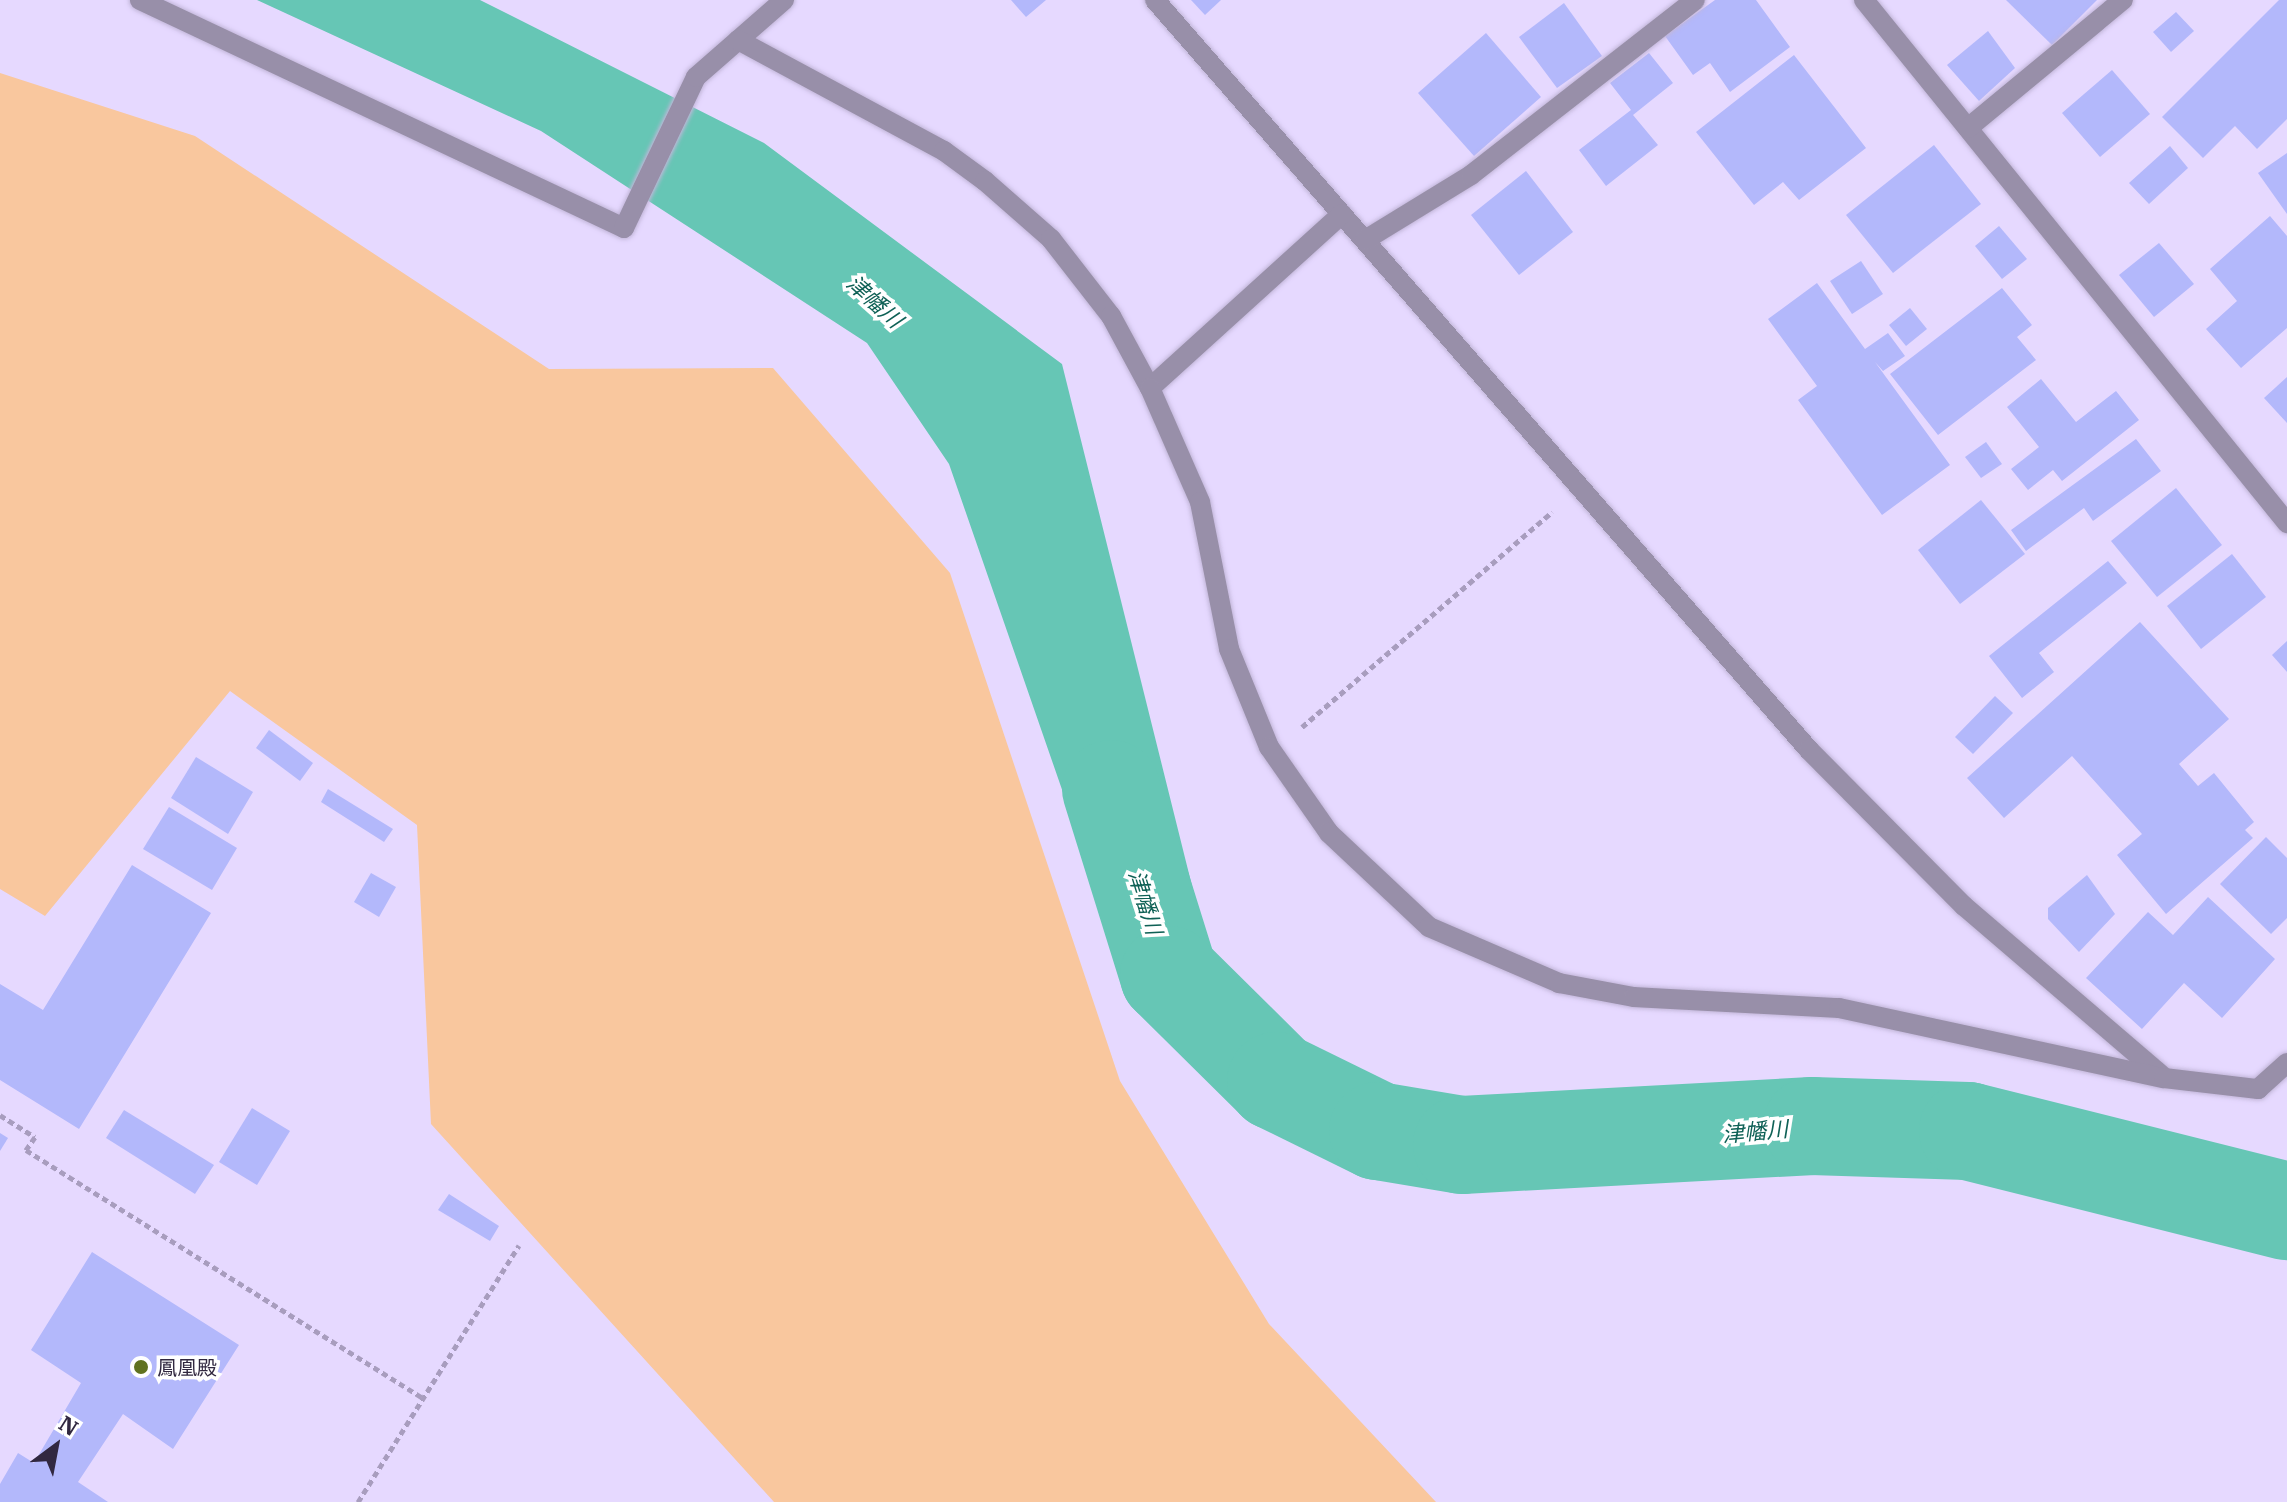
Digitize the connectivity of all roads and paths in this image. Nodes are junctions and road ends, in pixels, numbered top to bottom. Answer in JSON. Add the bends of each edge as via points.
{"nodes":[{"id":1,"x":140,"y":0,"type":"edge"},
{"id":2,"x":784,"y":0,"type":"edge"},
{"id":3,"x":1155,"y":0,"type":"edge"},
{"id":4,"x":1695,"y":0,"type":"edge"},
{"id":5,"x":1864,"y":0,"type":"edge"},
{"id":6,"x":2123,"y":0,"type":"edge"},
{"id":7,"x":738,"y":40,"type":"junction"},
{"id":8,"x":1968,"y":128,"type":"junction"},
{"id":9,"x":1342,"y":214,"type":"junction"},
{"id":10,"x":1365,"y":240,"type":"junction"},
{"id":11,"x":1150,"y":388,"type":"junction"},
{"id":12,"x":1580,"y":488,"type":"junction"},
{"id":13,"x":2280,"y":500,"type":"edge"},
{"id":14,"x":2287,"y":523,"type":"edge"},
{"id":15,"x":1272,"y":752,"type":"junction"},
{"id":16,"x":2287,"y":1063,"type":"edge"},
{"id":17,"x":2164,"y":1078,"type":"junction"},
{"id":18,"x":0,"y":1115,"type":"edge"},
{"id":19,"x":519,"y":1245,"type":"dead end"},
{"id":20,"x":423,"y":1398,"type":"junction"},
{"id":21,"x":358,"y":1502,"type":"edge"}],
"edges":[{"from":1,"to":7,"type":"street","via":[[624,228],[696,77]]},
{"from":2,"to":7,"type":"street"},
{"from":3,"to":9,"type":"street"},
{"from":4,"to":10,"type":"street","via":[[1471,175]]},
{"from":5,"to":8,"type":"street"},
{"from":6,"to":8,"type":"street"},
{"from":7,"to":11,"type":"street","via":[[944,151],[985,181],[1051,239],[1111,316]]},
{"from":8,"to":13,"type":"street"},
{"from":9,"to":10,"type":"street"},
{"from":9,"to":11,"type":"street"},
{"from":10,"to":12,"type":"street"},
{"from":11,"to":15,"type":"street","via":[[1200,502],[1229,649]]},
{"from":12,"to":15,"type":"path"},
{"from":12,"to":17,"type":"street","via":[[1820,762],[1964,906]]},
{"from":13,"to":14,"type":"street"},
{"from":15,"to":17,"type":"street","via":[[1329,833],[1429,927],[1559,983],[1753,1009],[1839,1008]]},
{"from":16,"to":17,"type":"street","via":[[2258,1089]]},
{"from":18,"to":20,"type":"path","via":[[35,1137],[26,1150]]},
{"from":19,"to":20,"type":"path"},
{"from":20,"to":21,"type":"path"}]}
